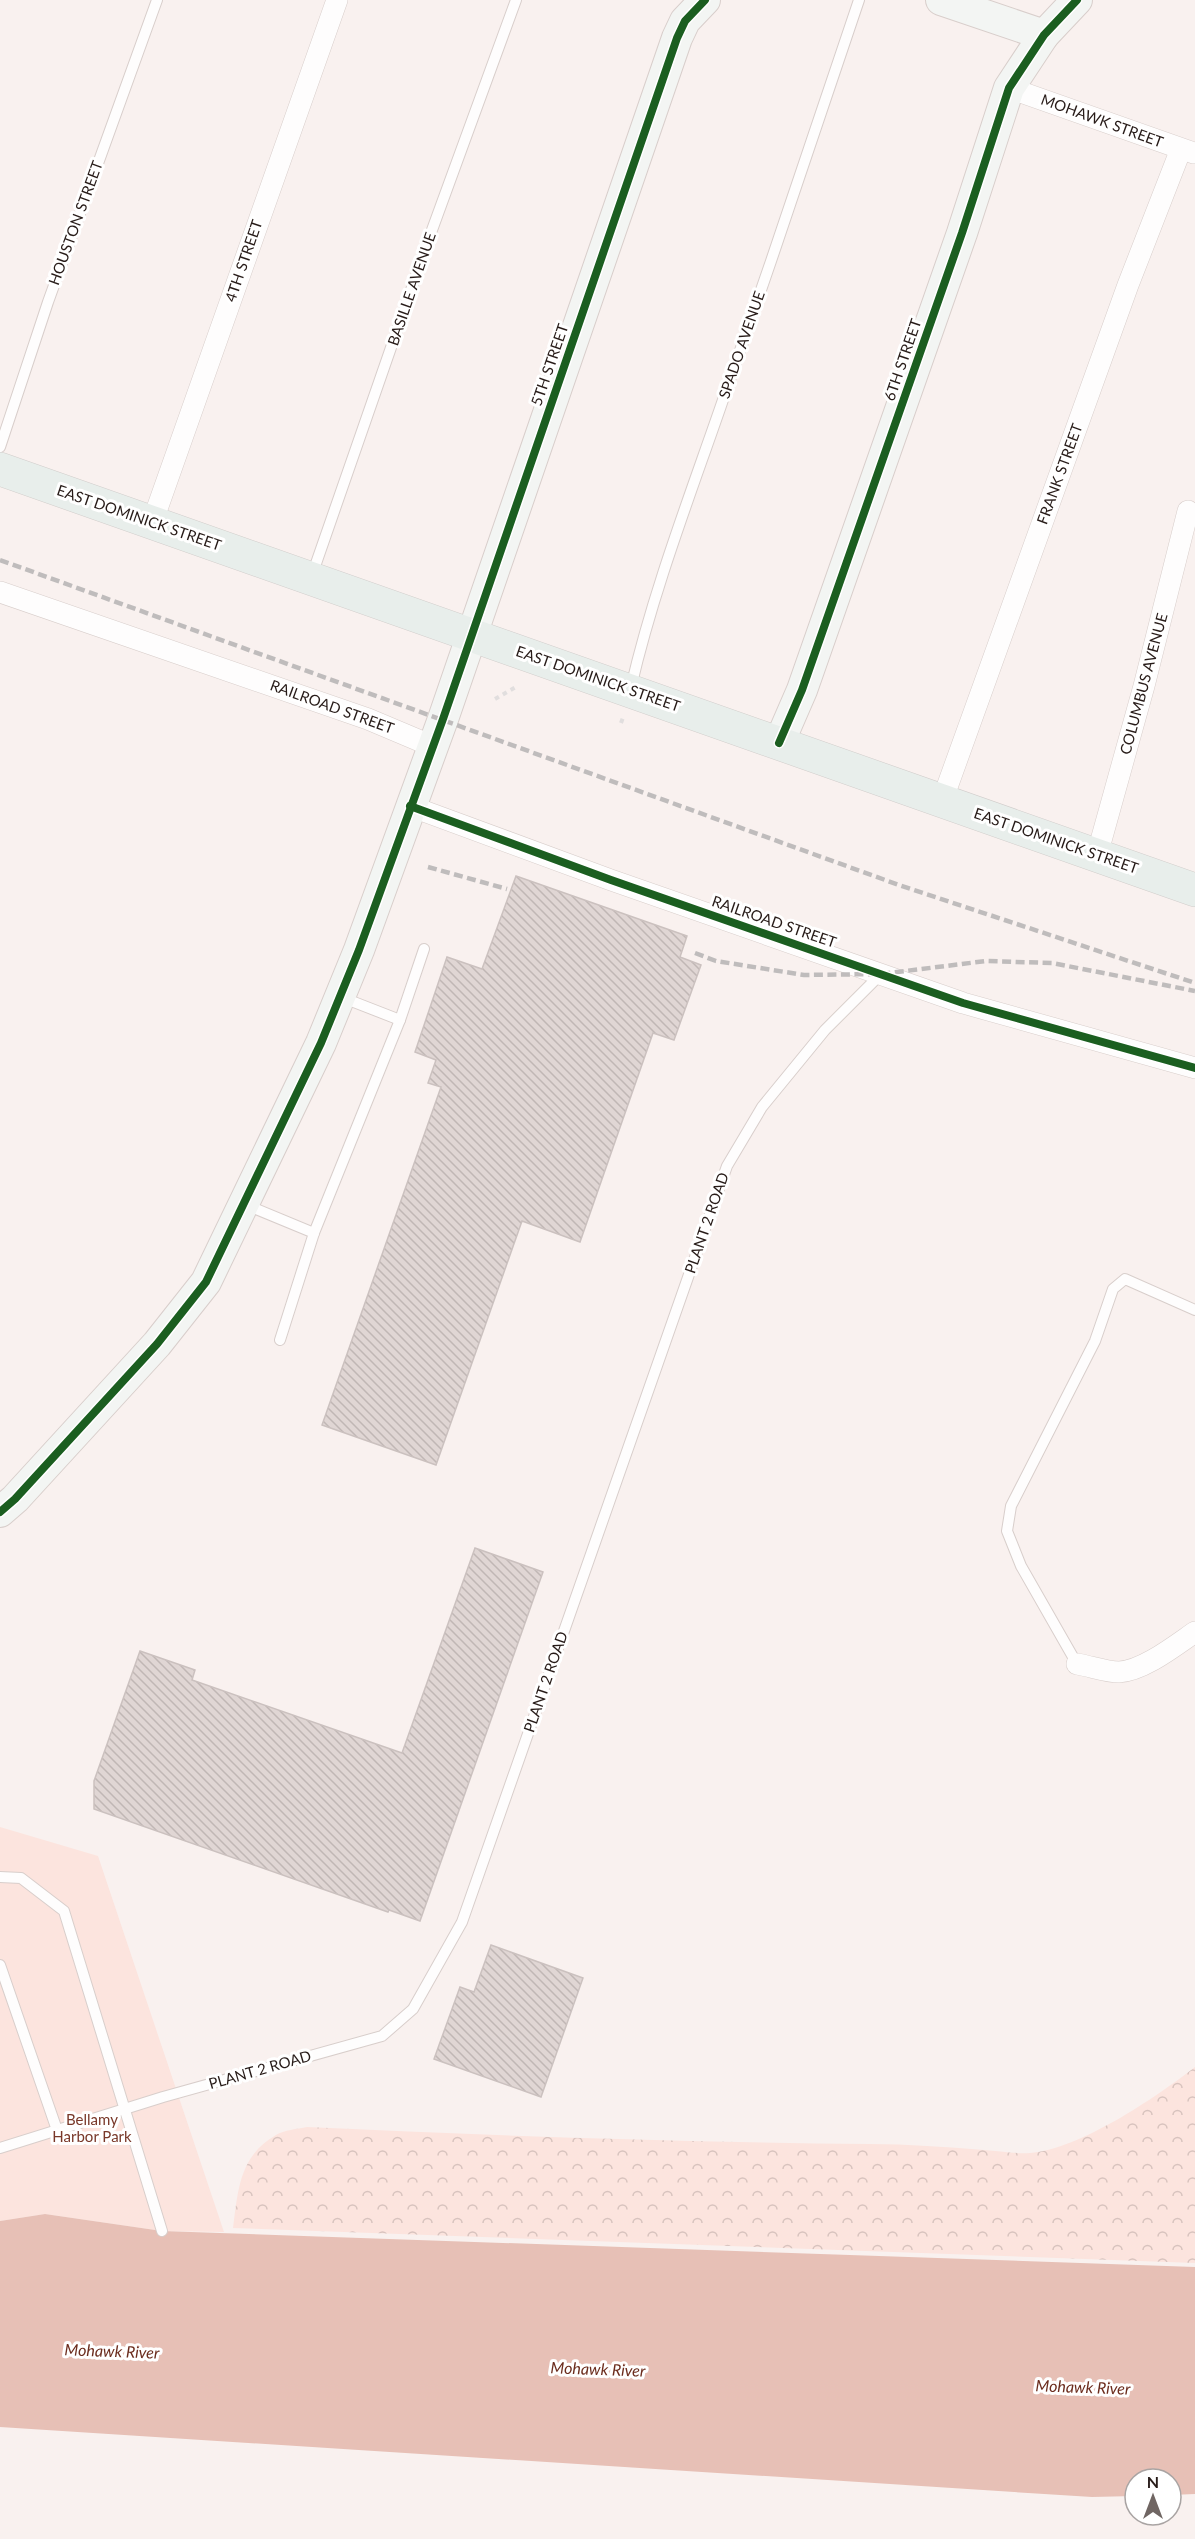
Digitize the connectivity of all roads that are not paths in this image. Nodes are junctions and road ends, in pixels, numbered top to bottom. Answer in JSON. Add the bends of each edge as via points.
{"nodes":[{"id":1,"x":157,"y":0,"type":"edge"},
{"id":2,"x":337,"y":0,"type":"edge"},
{"id":3,"x":516,"y":0,"type":"edge"},
{"id":4,"x":705,"y":0,"type":"edge"},
{"id":5,"x":859,"y":0,"type":"edge"},
{"id":6,"x":941,"y":0,"type":"edge"},
{"id":7,"x":1077,"y":0,"type":"edge"},
{"id":8,"x":1044,"y":35,"type":"junction"},
{"id":9,"x":1009,"y":88,"type":"junction"},
{"id":10,"x":1188,"y":151,"type":"edge"},
{"id":11,"x":0,"y":447,"type":"edge"},
{"id":12,"x":0,"y":470,"type":"edge"},
{"id":13,"x":1188,"y":511,"type":"dead end"},
{"id":14,"x":152,"y":523,"type":"junction"},
{"id":15,"x":311,"y":579,"type":"junction"},
{"id":16,"x":0,"y":592,"type":"edge"},
{"id":17,"x":471,"y":634,"type":"junction"},
{"id":18,"x":630,"y":690,"type":"junction"},
{"id":19,"x":778,"y":743,"type":"junction"},
{"id":20,"x":432,"y":746,"type":"junction"},
{"id":21,"x":942,"y":801,"type":"junction"},
{"id":22,"x":410,"y":806,"type":"junction"},
{"id":23,"x":1097,"y":855,"type":"junction"},
{"id":24,"x":1195,"y":890,"type":"edge"},
{"id":25,"x":424,"y":949,"type":"dead end"},
{"id":26,"x":881,"y":974,"type":"junction"},
{"id":27,"x":340,"y":997,"type":"junction"},
{"id":28,"x":400,"y":1020,"type":"junction"},
{"id":29,"x":1195,"y":1068,"type":"edge"},
{"id":30,"x":244,"y":1204,"type":"junction"},
{"id":31,"x":314,"y":1233,"type":"junction"},
{"id":32,"x":1195,"y":1310,"type":"edge"},
{"id":33,"x":280,"y":1340,"type":"dead end"},
{"id":34,"x":0,"y":1512,"type":"edge"},
{"id":35,"x":1195,"y":1632,"type":"edge"},
{"id":36,"x":1077,"y":1664,"type":"joint"},
{"id":37,"x":0,"y":1877,"type":"edge"},
{"id":38,"x":0,"y":1965,"type":"edge"},
{"id":39,"x":124,"y":2110,"type":"junction"},
{"id":40,"x":57,"y":2130,"type":"junction"},
{"id":41,"x":0,"y":2148,"type":"edge"},
{"id":42,"x":162,"y":2231,"type":"dead end"}],
"edges":[{"from":1,"to":11,"type":"lane","name":"HOUSTON STREET"},
{"from":2,"to":14,"type":"street","name":"4TH STREET"},
{"from":3,"to":15,"type":"lane","name":"BASILLE AVENUE"},
{"from":4,"to":17,"type":"street","name":"5TH STREET","via":[[685,21],[677,38]]},
{"from":5,"to":18,"type":"lane","name":"SPADO AVENUE","via":[[670,551]]},
{"from":6,"to":8,"type":"street"},
{"from":7,"to":8,"type":"street","name":"6TH STREET"},
{"from":8,"to":9,"type":"street","name":"6TH STREET"},
{"from":9,"to":10,"type":"street","name":"MOHAWK STREET"},
{"from":9,"to":19,"type":"street","name":"6TH STREET","via":[[802,690]]},
{"from":10,"to":21,"type":"street","name":"FRANK STREET","via":[[1128,285]]},
{"from":12,"to":14,"type":"main road","name":"EAST DOMINICK STREET"},
{"from":13,"to":23,"type":"street","name":"COLUMBUS AVENUE"},
{"from":14,"to":15,"type":"main road","name":"EAST DOMINICK STREET"},
{"from":15,"to":17,"type":"main road","name":"EAST DOMINICK STREET"},
{"from":16,"to":20,"type":"street","name":"RAILROAD STREET","via":[[368,719]]},
{"from":17,"to":18,"type":"main road","name":"EAST DOMINICK STREET"},
{"from":17,"to":20,"type":"street","name":"5TH STREET"},
{"from":18,"to":19,"type":"main road","name":"EAST DOMINICK STREET"},
{"from":19,"to":21,"type":"main road","name":"EAST DOMINICK STREET"},
{"from":20,"to":22,"type":"street"},
{"from":21,"to":23,"type":"main road","name":"EAST DOMINICK STREET"},
{"from":22,"to":26,"type":"street","name":"RAILROAD STREET"},
{"from":22,"to":27,"type":"street"},
{"from":23,"to":24,"type":"main road","name":"EAST DOMINICK STREET"},
{"from":25,"to":28,"type":"lane"},
{"from":26,"to":29,"type":"street","name":"RAILROAD STREET","via":[[963,1003]]},
{"from":26,"to":39,"type":"lane","name":"PLANT 2 ROAD","via":[[825,1030],[762,1107],[727,1166],[462,1922],[413,2009],[382,2036]]},
{"from":27,"to":28,"type":"lane"},
{"from":27,"to":30,"type":"street"},
{"from":28,"to":31,"type":"lane"},
{"from":30,"to":31,"type":"lane"},
{"from":30,"to":34,"type":"street","via":[[206,1282],[157,1344]]},
{"from":31,"to":33,"type":"lane"},
{"from":32,"to":36,"type":"lane","via":[[1125,1279],[1119,1282],[1095,1341],[1011,1506],[1007,1531],[1021,1566]]},
{"from":35,"to":36,"type":"street","via":[[1166,1652],[1120,1672]]},
{"from":37,"to":39,"type":"lane","via":[[21,1878],[64,1911]]},
{"from":38,"to":40,"type":"lane"},
{"from":39,"to":40,"type":"lane","name":"PLANT 2 ROAD"},
{"from":39,"to":42,"type":"lane"},
{"from":40,"to":41,"type":"lane","name":"PLANT 2 ROAD"}]}
